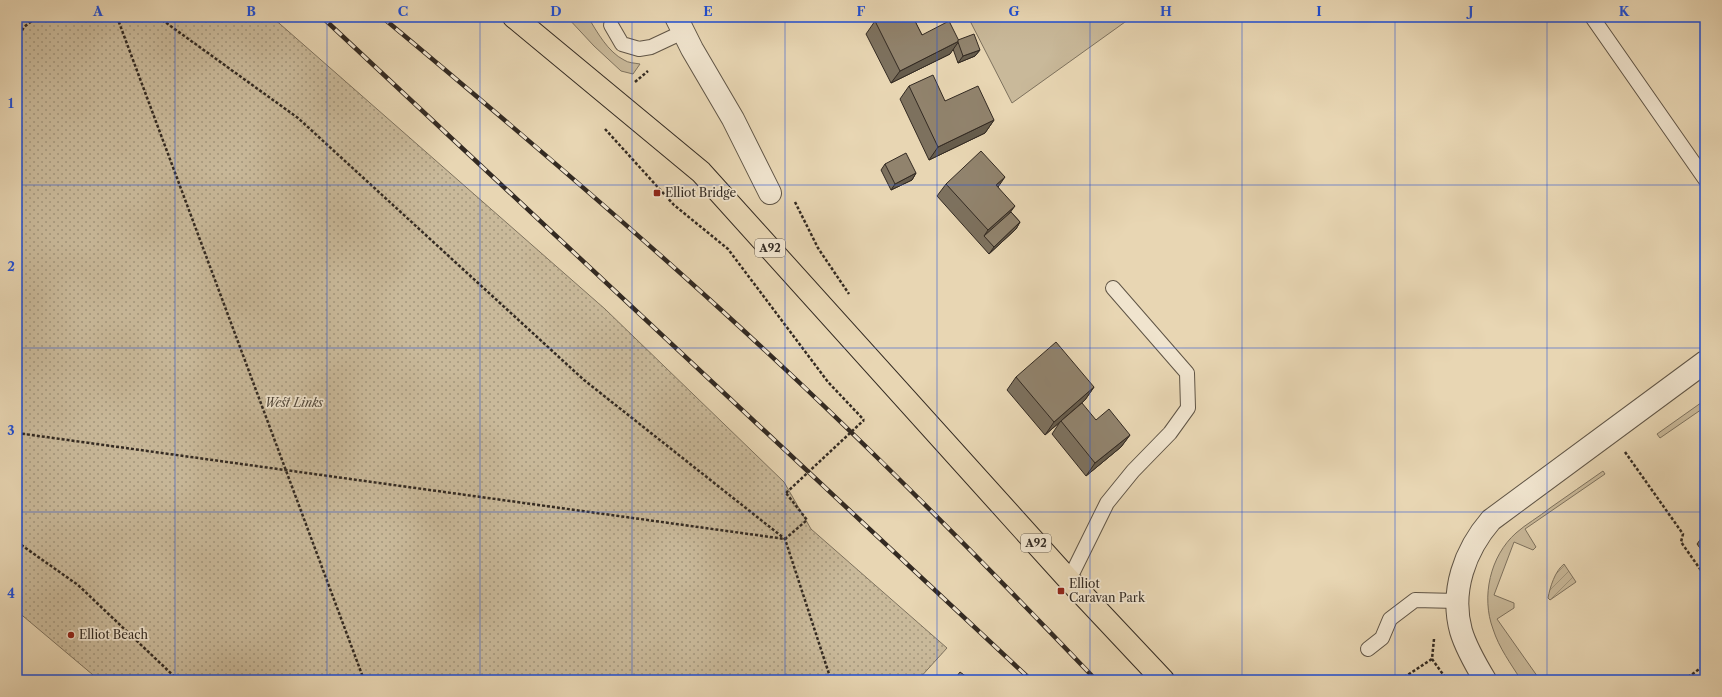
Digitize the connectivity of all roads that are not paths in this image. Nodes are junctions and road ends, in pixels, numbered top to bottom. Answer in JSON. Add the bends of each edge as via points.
{"nodes":[{"id":1,"x":514,"y":17,"type":"edge"},
{"id":2,"x":1592,"y":17,"type":"edge"},
{"id":3,"x":680,"y":24,"type":"edge"},
{"id":4,"x":611,"y":25,"type":"dead end"},
{"id":5,"x":1705,"y":179,"type":"edge"},
{"id":6,"x":770,"y":193,"type":"dead end"},
{"id":7,"x":1113,"y":288,"type":"dead end"},
{"id":8,"x":1705,"y":362,"type":"edge"},
{"id":9,"x":1069,"y":580,"type":"junction"},
{"id":10,"x":1457,"y":601,"type":"junction"},
{"id":11,"x":1368,"y":649,"type":"dead end"},
{"id":12,"x":1163,"y":680,"type":"edge"},
{"id":13,"x":1485,"y":680,"type":"edge"}],
"edges":[{"from":1,"to":9,"type":"main road","number":"A92","via":[[701,172]]},
{"from":2,"to":5,"type":"lane"},
{"from":3,"to":4,"type":"lane","via":[[651,47],[639,49],[622,44]]},
{"from":3,"to":6,"type":"street","via":[[733,119]]},
{"from":7,"to":9,"type":"lane","via":[[1187,373],[1188,408],[1170,433],[1133,471],[1107,503]]},
{"from":8,"to":10,"type":"street","via":[[1491,520],[1478,535],[1470,550],[1461,574]]},
{"from":9,"to":12,"type":"main road","number":"A92"},
{"from":10,"to":11,"type":"lane","via":[[1415,600],[1390,619],[1382,638]]},
{"from":10,"to":13,"type":"street","via":[[1461,632]]}]}
